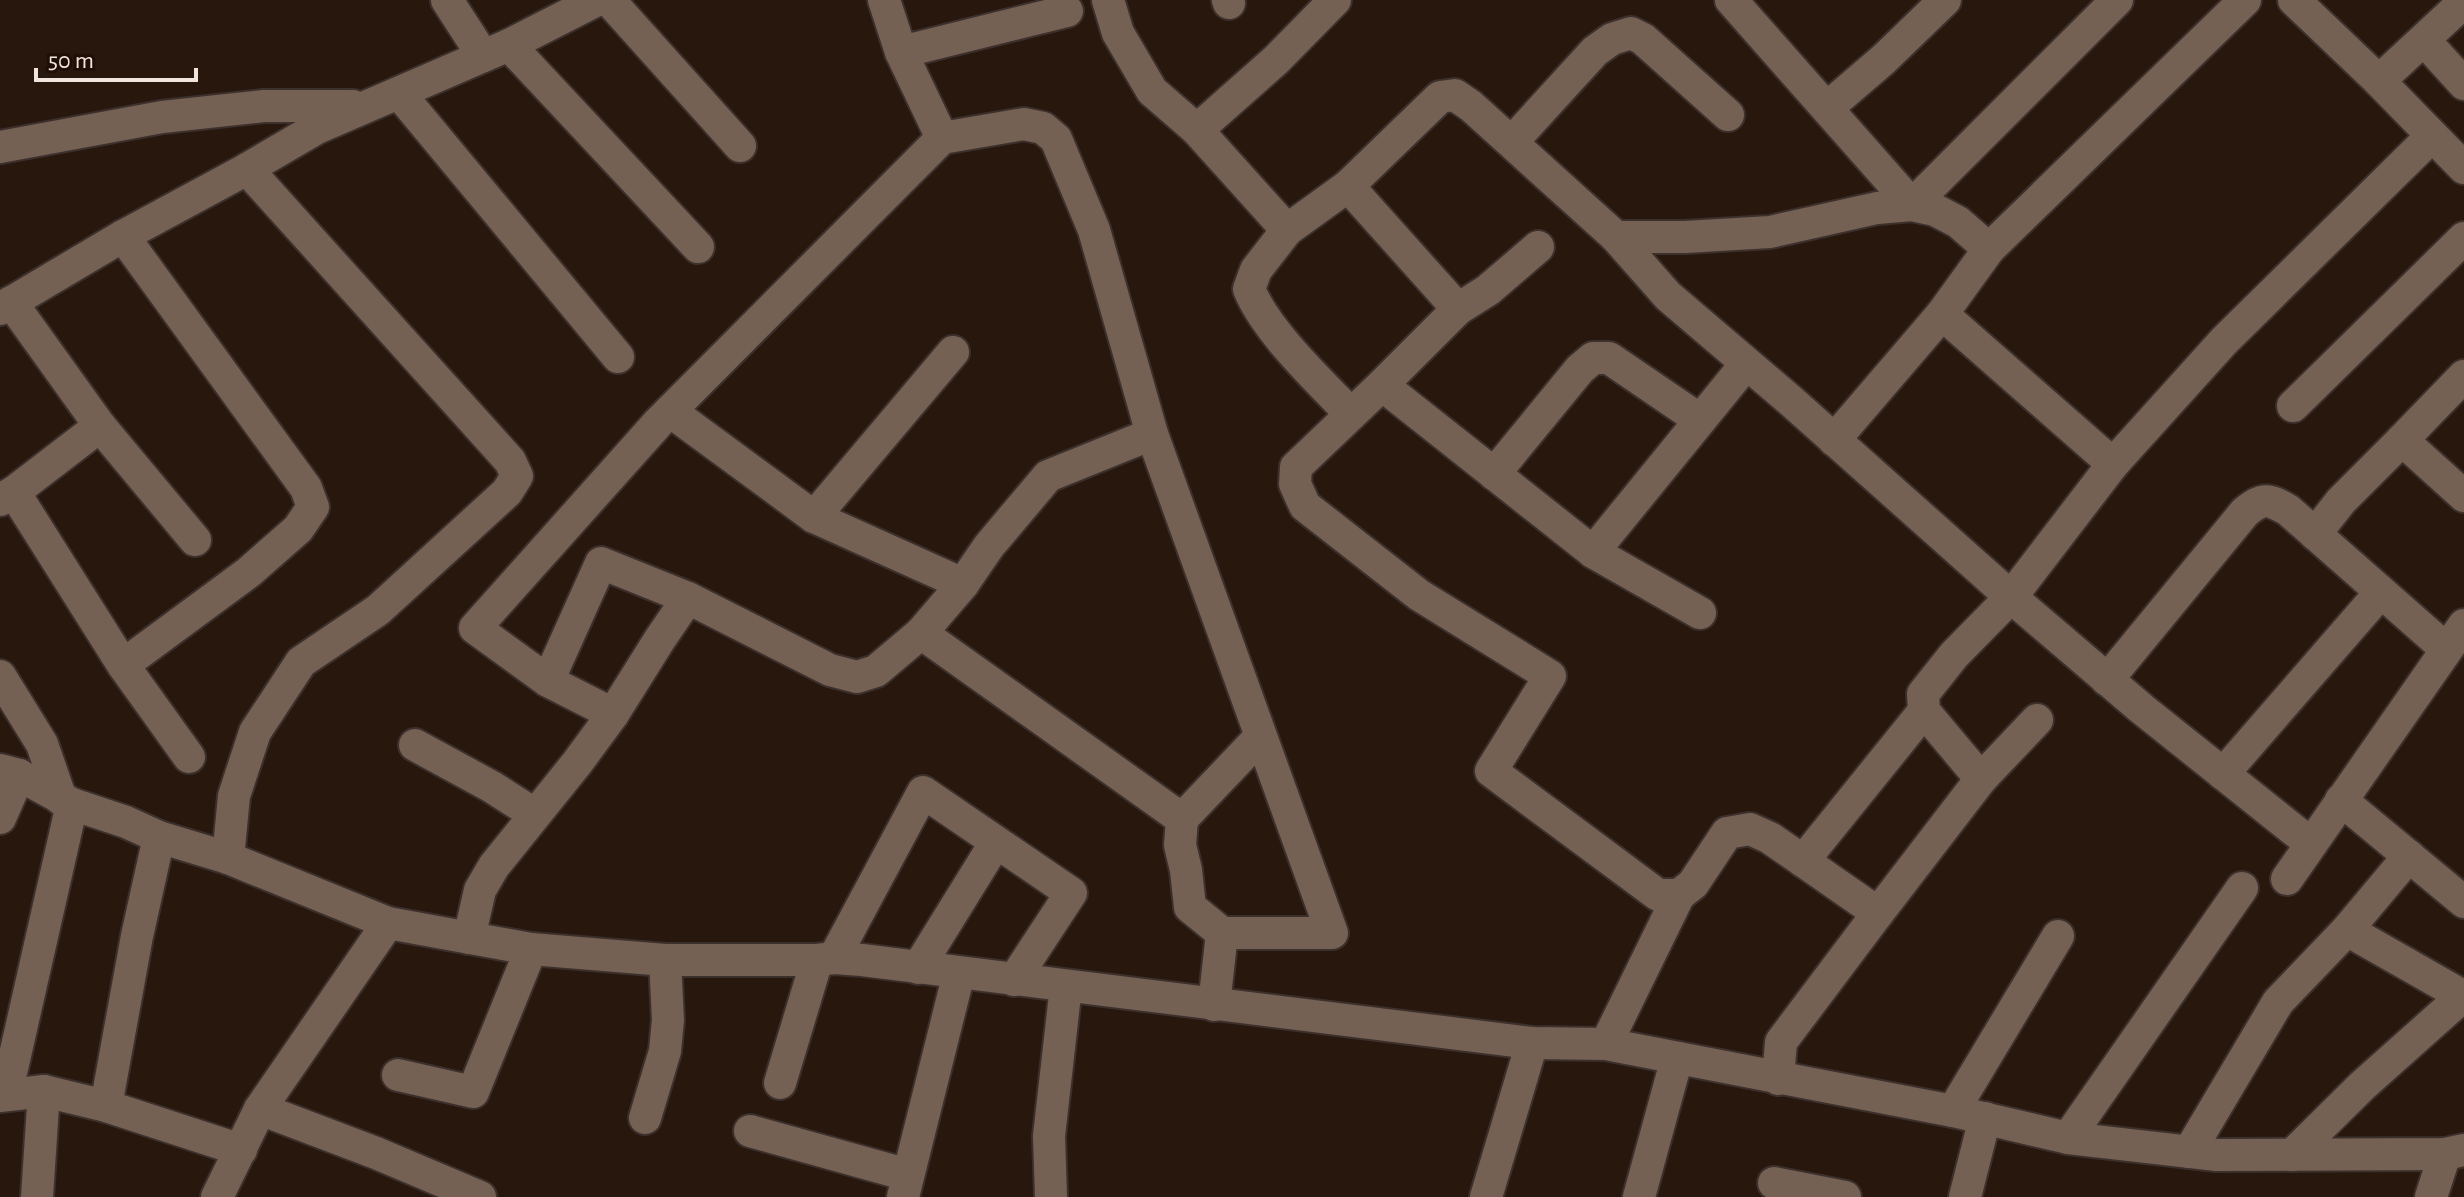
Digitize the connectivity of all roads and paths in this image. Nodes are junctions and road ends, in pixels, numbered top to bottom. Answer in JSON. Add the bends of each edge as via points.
{"nodes":[{"id":1,"x":447,"y":0,"type":"edge"},
{"id":2,"x":597,"y":0,"type":"edge"},
{"id":3,"x":609,"y":0,"type":"edge"},
{"id":4,"x":884,"y":0,"type":"edge"},
{"id":5,"x":1108,"y":0,"type":"edge"},
{"id":6,"x":1335,"y":0,"type":"edge"},
{"id":7,"x":1945,"y":0,"type":"edge"},
{"id":8,"x":2117,"y":0,"type":"edge"},
{"id":9,"x":2245,"y":0,"type":"edge"},
{"id":10,"x":2294,"y":0,"type":"edge"},
{"id":11,"x":1734,"y":1,"type":"edge"},
{"id":12,"x":2464,"y":2,"type":"edge"},
{"id":13,"x":1067,"y":11,"type":"dead end"},
{"id":14,"x":2424,"y":40,"type":"junction"},
{"id":15,"x":496,"y":50,"type":"junction"},
{"id":16,"x":901,"y":52,"type":"junction"},
{"id":17,"x":2379,"y":81,"type":"junction"},
{"id":18,"x":2464,"y":84,"type":"edge"},
{"id":19,"x":399,"y":93,"type":"junction"},
{"id":20,"x":369,"y":106,"type":"junction"},
{"id":21,"x":1827,"y":108,"type":"junction"},
{"id":22,"x":1728,"y":115,"type":"dead end"},
{"id":23,"x":1197,"y":130,"type":"junction"},
{"id":24,"x":2432,"y":136,"type":"junction"},
{"id":25,"x":942,"y":138,"type":"junction"},
{"id":26,"x":1512,"y":142,"type":"junction"},
{"id":27,"x":740,"y":146,"type":"dead end"},
{"id":28,"x":0,"y":147,"type":"edge"},
{"id":29,"x":2464,"y":168,"type":"edge"},
{"id":30,"x":247,"y":169,"type":"junction"},
{"id":31,"x":1348,"y":186,"type":"junction"},
{"id":32,"x":1912,"y":205,"type":"junction"},
{"id":33,"x":1287,"y":230,"type":"junction"},
{"id":34,"x":123,"y":236,"type":"junction"},
{"id":35,"x":1616,"y":237,"type":"junction"},
{"id":36,"x":2464,"y":238,"type":"edge"},
{"id":37,"x":698,"y":247,"type":"dead end"},
{"id":38,"x":1538,"y":247,"type":"dead end"},
{"id":39,"x":1989,"y":249,"type":"junction"},
{"id":40,"x":6,"y":306,"type":"edge"},
{"id":41,"x":1458,"y":309,"type":"junction"},
{"id":42,"x":1942,"y":314,"type":"junction"},
{"id":43,"x":953,"y":352,"type":"dead end"},
{"id":44,"x":618,"y":357,"type":"dead end"},
{"id":45,"x":1746,"y":364,"type":"junction"},
{"id":46,"x":2464,"y":376,"type":"edge"},
{"id":47,"x":1382,"y":385,"type":"junction"},
{"id":48,"x":2293,"y":406,"type":"dead end"},
{"id":49,"x":670,"y":411,"type":"junction"},
{"id":50,"x":1351,"y":414,"type":"junction"},
{"id":51,"x":1700,"y":420,"type":"junction"},
{"id":52,"x":100,"y":426,"type":"junction"},
{"id":53,"x":1152,"y":434,"type":"junction"},
{"id":54,"x":1834,"y":440,"type":"junction"},
{"id":55,"x":2402,"y":440,"type":"junction"},
{"id":56,"x":2113,"y":464,"type":"junction"},
{"id":57,"x":1494,"y":474,"type":"junction"},
{"id":58,"x":7,"y":496,"type":"edge"},
{"id":59,"x":2464,"y":496,"type":"edge"},
{"id":60,"x":814,"y":517,"type":"junction"},
{"id":61,"x":560,"y":533,"type":"junction"},
{"id":62,"x":2315,"y":534,"type":"junction"},
{"id":63,"x":195,"y":540,"type":"dead end"},
{"id":64,"x":1593,"y":552,"type":"junction"},
{"id":65,"x":601,"y":563,"type":"junction"},
{"id":66,"x":963,"y":584,"type":"junction"},
{"id":67,"x":2381,"y":592,"type":"junction"},
{"id":68,"x":2011,"y":597,"type":"junction"},
{"id":69,"x":688,"y":598,"type":"junction"},
{"id":70,"x":1700,"y":613,"type":"dead end"},
{"id":71,"x":921,"y":633,"type":"junction"},
{"id":72,"x":2455,"y":637,"type":"edge"},
{"id":73,"x":123,"y":665,"type":"junction"},
{"id":74,"x":0,"y":676,"type":"edge"},
{"id":75,"x":2107,"y":680,"type":"junction"},
{"id":76,"x":548,"y":681,"type":"junction"},
{"id":77,"x":1924,"y":711,"type":"junction"},
{"id":78,"x":613,"y":714,"type":"junction"},
{"id":79,"x":2037,"y":720,"type":"dead end"},
{"id":80,"x":1261,"y":736,"type":"junction"},
{"id":81,"x":415,"y":745,"type":"dead end"},
{"id":82,"x":189,"y":757,"type":"dead end"},
{"id":83,"x":10,"y":773,"type":"edge"},
{"id":84,"x":2223,"y":774,"type":"junction"},
{"id":85,"x":1981,"y":779,"type":"junction"},
{"id":86,"x":2341,"y":800,"type":"junction"},
{"id":87,"x":66,"y":801,"type":"junction"},
{"id":88,"x":534,"y":814,"type":"junction"},
{"id":89,"x":0,"y":818,"type":"edge"},
{"id":90,"x":1182,"y":819,"type":"junction"},
{"id":91,"x":159,"y":837,"type":"junction"},
{"id":92,"x":996,"y":842,"type":"junction"},
{"id":93,"x":2310,"y":843,"type":"junction"},
{"id":94,"x":2409,"y":856,"type":"junction"},
{"id":95,"x":228,"y":858,"type":"junction"},
{"id":96,"x":1803,"y":861,"type":"junction"},
{"id":97,"x":2287,"y":879,"type":"dead end"},
{"id":98,"x":2242,"y":888,"type":"dead end"},
{"id":99,"x":1679,"y":895,"type":"junction"},
{"id":100,"x":2464,"y":902,"type":"edge"},
{"id":101,"x":1878,"y":913,"type":"junction"},
{"id":102,"x":388,"y":923,"type":"junction"},
{"id":103,"x":2347,"y":930,"type":"junction"},
{"id":104,"x":1222,"y":933,"type":"junction"},
{"id":105,"x":2058,"y":936,"type":"dead end"},
{"id":106,"x":469,"y":938,"type":"junction"},
{"id":107,"x":531,"y":949,"type":"junction"},
{"id":108,"x":825,"y":959,"type":"junction"},
{"id":109,"x":665,"y":960,"type":"junction"},
{"id":110,"x":918,"y":968,"type":"junction"},
{"id":111,"x":959,"y":973,"type":"junction"},
{"id":112,"x":1014,"y":980,"type":"junction"},
{"id":113,"x":1066,"y":986,"type":"junction"},
{"id":114,"x":2463,"y":996,"type":"edge"},
{"id":115,"x":1214,"y":1005,"type":"junction"},
{"id":116,"x":1532,"y":1043,"type":"junction"},
{"id":117,"x":1606,"y":1044,"type":"junction"},
{"id":118,"x":1677,"y":1058,"type":"junction"},
{"id":119,"x":398,"y":1075,"type":"dead end"},
{"id":120,"x":1778,"y":1079,"type":"junction"},
{"id":121,"x":780,"y":1083,"type":"dead end"},
{"id":122,"x":44,"y":1091,"type":"junction"},
{"id":123,"x":3,"y":1096,"type":"edge"},
{"id":124,"x":106,"y":1106,"type":"junction"},
{"id":125,"x":260,"y":1109,"type":"junction"},
{"id":126,"x":1953,"y":1111,"type":"junction"},
{"id":127,"x":645,"y":1118,"type":"dead end"},
{"id":128,"x":1985,"y":1118,"type":"junction"},
{"id":129,"x":750,"y":1131,"type":"dead end"},
{"id":130,"x":2068,"y":1138,"type":"junction"},
{"id":131,"x":241,"y":1150,"type":"junction"},
{"id":132,"x":2189,"y":1152,"type":"junction"},
{"id":133,"x":2455,"y":1152,"type":"edge"},
{"id":134,"x":2292,"y":1155,"type":"junction"},
{"id":135,"x":1774,"y":1183,"type":"dead end"},
{"id":136,"x":906,"y":1186,"type":"edge"},
{"id":137,"x":37,"y":1197,"type":"edge"},
{"id":138,"x":217,"y":1197,"type":"edge"},
{"id":139,"x":480,"y":1197,"type":"edge"},
{"id":140,"x":1051,"y":1197,"type":"edge"},
{"id":141,"x":1486,"y":1197,"type":"edge"},
{"id":142,"x":1639,"y":1197,"type":"edge"},
{"id":143,"x":1845,"y":1197,"type":"edge"},
{"id":144,"x":1965,"y":1197,"type":"edge"},
{"id":145,"x":2431,"y":1197,"type":"edge"}],
"edges":[{"from":1,"to":15,"type":"street"},
{"from":2,"to":15,"type":"street"},
{"from":3,"to":27,"type":"street"},
{"from":4,"to":16,"type":"street"},
{"from":5,"to":23,"type":"street","via":[[1118,33],[1152,91]]},
{"from":6,"to":23,"type":"street"},
{"from":7,"to":21,"type":"street"},
{"from":8,"to":32,"type":"street"},
{"from":9,"to":39,"type":"street"},
{"from":10,"to":17,"type":"street"},
{"from":11,"to":21,"type":"street"},
{"from":12,"to":14,"type":"street"},
{"from":13,"to":16,"type":"street"},
{"from":14,"to":17,"type":"street"},
{"from":14,"to":18,"type":"street"},
{"from":15,"to":19,"type":"street"},
{"from":15,"to":37,"type":"street"},
{"from":16,"to":25,"type":"street"},
{"from":17,"to":24,"type":"street"},
{"from":19,"to":20,"type":"street"},
{"from":19,"to":44,"type":"street"},
{"from":20,"to":28,"type":"street","via":[[264,106],[162,117]]},
{"from":20,"to":30,"type":"street","via":[[317,128]]},
{"from":21,"to":32,"type":"street"},
{"from":22,"to":26,"type":"street","via":[[1631,33],[1595,51]]},
{"from":23,"to":33,"type":"street"},
{"from":24,"to":29,"type":"street"},
{"from":24,"to":56,"type":"street","via":[[2224,341]]},
{"from":25,"to":49,"type":"street"},
{"from":25,"to":53,"type":"street","via":[[1024,124],[1043,128],[1056,139],[1094,230]]},
{"from":26,"to":31,"type":"street","via":[[1455,95],[1440,97]]},
{"from":26,"to":35,"type":"street"},
{"from":30,"to":34,"type":"street"},
{"from":30,"to":95,"type":"street","via":[[510,461],[517,476],[507,492],[378,610],[301,662],[255,732],[234,796]]},
{"from":31,"to":33,"type":"street"},
{"from":31,"to":41,"type":"street"},
{"from":32,"to":35,"type":"street","via":[[1770,232]]},
{"from":32,"to":39,"type":"street","via":[[1958,222]]},
{"from":33,"to":50,"type":"street","via":[[1256,270],[1249,289],[1257,310]]},
{"from":34,"to":40,"type":"street"},
{"from":34,"to":73,"type":"street","via":[[306,488],[313,507],[298,529],[249,572]]},
{"from":35,"to":45,"type":"street","via":[[1668,296]]},
{"from":36,"to":48,"type":"street"},
{"from":38,"to":41,"type":"street"},
{"from":39,"to":42,"type":"street"},
{"from":40,"to":52,"type":"street"},
{"from":41,"to":47,"type":"street"},
{"from":42,"to":54,"type":"street"},
{"from":42,"to":56,"type":"street"},
{"from":43,"to":60,"type":"street"},
{"from":45,"to":51,"type":"street"},
{"from":45,"to":54,"type":"street"},
{"from":46,"to":55,"type":"street"},
{"from":47,"to":50,"type":"street"},
{"from":47,"to":57,"type":"street"},
{"from":49,"to":60,"type":"street"},
{"from":49,"to":61,"type":"street"},
{"from":50,"to":99,"type":"street","via":[[1296,467],[1295,484],[1305,506],[1419,595],[1550,676],[1491,771],[1658,895]]},
{"from":51,"to":57,"type":"street","via":[[1609,358],[1593,358]]},
{"from":51,"to":64,"type":"street"},
{"from":52,"to":58,"type":"street"},
{"from":52,"to":63,"type":"street"},
{"from":53,"to":66,"type":"street","via":[[1048,476]]},
{"from":53,"to":80,"type":"street"},
{"from":54,"to":68,"type":"street"},
{"from":55,"to":59,"type":"street"},
{"from":55,"to":62,"type":"street"},
{"from":56,"to":68,"type":"street"},
{"from":57,"to":64,"type":"street"},
{"from":58,"to":73,"type":"street"},
{"from":60,"to":66,"type":"street"},
{"from":61,"to":65,"type":"street"},
{"from":61,"to":76,"type":"street","via":[[475,628]]},
{"from":62,"to":67,"type":"street"},
{"from":62,"to":75,"type":"street","via":[[2288,510],[2259,501]]},
{"from":64,"to":70,"type":"street"},
{"from":65,"to":69,"type":"street"},
{"from":65,"to":76,"type":"street"},
{"from":66,"to":71,"type":"street"},
{"from":67,"to":72,"type":"street"},
{"from":67,"to":84,"type":"street"},
{"from":68,"to":75,"type":"street"},
{"from":68,"to":77,"type":"street","via":[[1923,694]]},
{"from":69,"to":71,"type":"street","via":[[830,670],[857,677],[876,671]]},
{"from":69,"to":78,"type":"street"},
{"from":71,"to":90,"type":"street"},
{"from":72,"to":86,"type":"street"},
{"from":73,"to":82,"type":"street"},
{"from":74,"to":87,"type":"street","via":[[42,744]]},
{"from":75,"to":84,"type":"street"},
{"from":76,"to":78,"type":"street"},
{"from":77,"to":85,"type":"street"},
{"from":77,"to":96,"type":"street"},
{"from":78,"to":88,"type":"street"},
{"from":79,"to":85,"type":"street"},
{"from":80,"to":90,"type":"street"},
{"from":80,"to":104,"type":"street","via":[[1332,933]]},
{"from":81,"to":88,"type":"street"},
{"from":83,"to":87,"type":"street"},
{"from":83,"to":89,"type":"street"},
{"from":84,"to":93,"type":"street"},
{"from":85,"to":101,"type":"street"},
{"from":86,"to":93,"type":"street"},
{"from":86,"to":94,"type":"street"},
{"from":87,"to":91,"type":"street"},
{"from":87,"to":123,"type":"street"},
{"from":88,"to":106,"type":"street","via":[[480,890]]},
{"from":90,"to":104,"type":"street","via":[[1180,845],[1190,907]]},
{"from":91,"to":95,"type":"street"},
{"from":91,"to":124,"type":"street"},
{"from":92,"to":108,"type":"street","via":[[923,792]]},
{"from":92,"to":110,"type":"street"},
{"from":92,"to":112,"type":"street","via":[[1071,893]]},
{"from":93,"to":97,"type":"street"},
{"from":94,"to":100,"type":"street"},
{"from":94,"to":103,"type":"street"},
{"from":95,"to":102,"type":"street"},
{"from":96,"to":99,"type":"street","via":[[1750,829],[1727,833],[1693,884]]},
{"from":96,"to":101,"type":"street"},
{"from":98,"to":130,"type":"street"},
{"from":99,"to":117,"type":"street"},
{"from":101,"to":120,"type":"street","via":[[1781,1042]]},
{"from":102,"to":106,"type":"street"},
{"from":102,"to":125,"type":"street"},
{"from":103,"to":114,"type":"street"},
{"from":103,"to":132,"type":"street","via":[[2278,1002]]},
{"from":104,"to":115,"type":"street"},
{"from":105,"to":126,"type":"street"},
{"from":106,"to":107,"type":"street"},
{"from":107,"to":109,"type":"street"},
{"from":107,"to":119,"type":"street","via":[[473,1092]]},
{"from":108,"to":109,"type":"street"},
{"from":108,"to":110,"type":"street"},
{"from":108,"to":121,"type":"street"},
{"from":109,"to":127,"type":"street","via":[[665,1051]]},
{"from":110,"to":111,"type":"street"},
{"from":111,"to":112,"type":"street"},
{"from":111,"to":136,"type":"street"},
{"from":112,"to":113,"type":"street"},
{"from":113,"to":115,"type":"street"},
{"from":113,"to":140,"type":"street","via":[[1049,1136]]},
{"from":114,"to":134,"type":"street"},
{"from":115,"to":116,"type":"street"},
{"from":116,"to":117,"type":"street"},
{"from":116,"to":141,"type":"street"},
{"from":117,"to":118,"type":"street"},
{"from":118,"to":120,"type":"street"},
{"from":118,"to":142,"type":"street"},
{"from":120,"to":126,"type":"street"},
{"from":122,"to":123,"type":"street"},
{"from":122,"to":124,"type":"street"},
{"from":122,"to":137,"type":"street"},
{"from":124,"to":131,"type":"street"},
{"from":125,"to":131,"type":"street"},
{"from":125,"to":139,"type":"street"},
{"from":126,"to":128,"type":"street"},
{"from":128,"to":130,"type":"street"},
{"from":128,"to":144,"type":"street"},
{"from":129,"to":136,"type":"street"},
{"from":130,"to":132,"type":"street"},
{"from":131,"to":138,"type":"street"},
{"from":132,"to":134,"type":"street"},
{"from":133,"to":134,"type":"street"},
{"from":133,"to":145,"type":"street"},
{"from":135,"to":143,"type":"street"}]}
